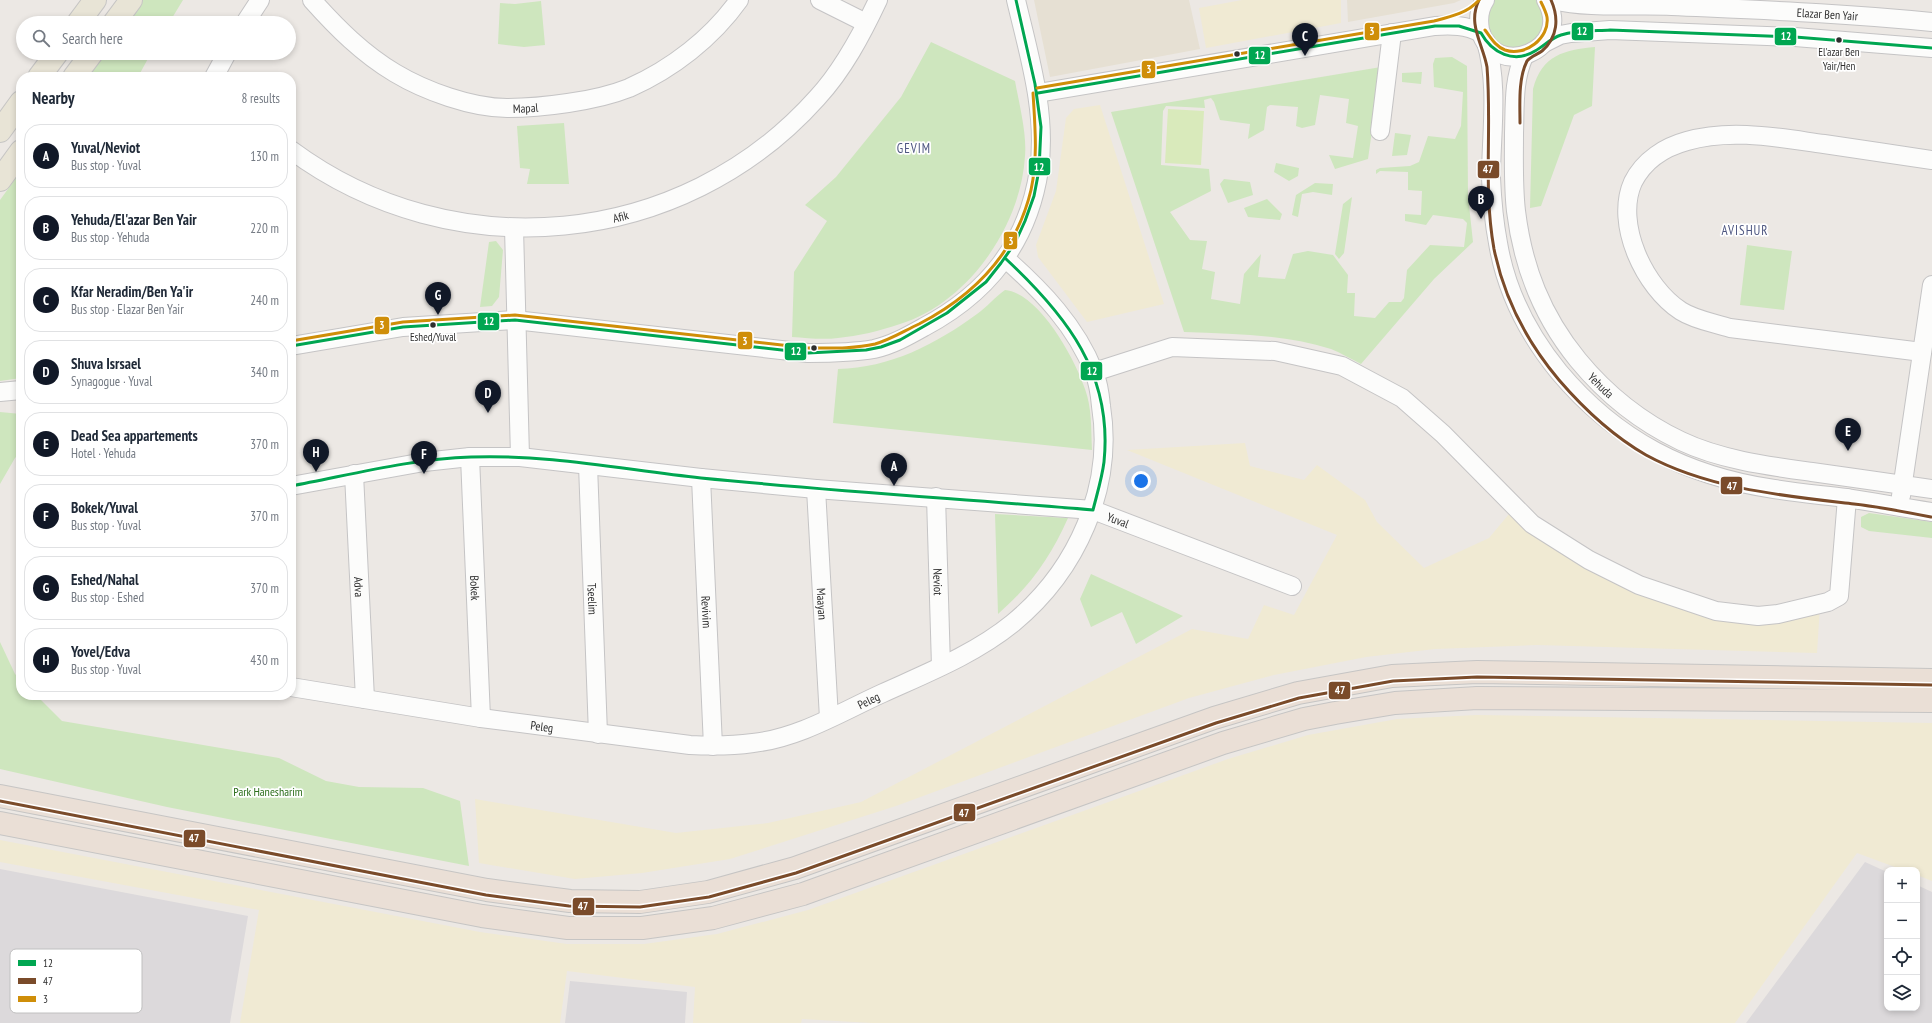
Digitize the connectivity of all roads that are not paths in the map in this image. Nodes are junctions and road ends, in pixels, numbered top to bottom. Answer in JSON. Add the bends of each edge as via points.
{"nodes":[{"id":1,"x":95,"y":0,"type":"edge"},
{"id":2,"x":131,"y":0,"type":"edge"},
{"id":3,"x":260,"y":0,"type":"edge"},
{"id":4,"x":312,"y":0,"type":"edge"},
{"id":5,"x":739,"y":0,"type":"edge"},
{"id":6,"x":820,"y":0,"type":"edge"},
{"id":7,"x":878,"y":0,"type":"edge"},
{"id":8,"x":1016,"y":0,"type":"edge"},
{"id":9,"x":1546,"y":0,"type":"edge"},
{"id":10,"x":1554,"y":0,"type":"edge"},
{"id":11,"x":1483,"y":4,"type":"edge"},
{"id":12,"x":83,"y":16,"type":"edge"},
{"id":13,"x":119,"y":16,"type":"edge"},
{"id":14,"x":250,"y":16,"type":"edge"},
{"id":15,"x":1932,"y":22,"type":"edge"},
{"id":16,"x":866,"y":23,"type":"junction"},
{"id":17,"x":1435,"y":26,"type":"junction"},
{"id":18,"x":1392,"y":33,"type":"junction"},
{"id":19,"x":1484,"y":38,"type":"junction"},
{"id":20,"x":1544,"y":43,"type":"junction"},
{"id":21,"x":1932,"y":48,"type":"edge"},
{"id":22,"x":1524,"y":56,"type":"junction"},
{"id":23,"x":52,"y":60,"type":"edge"},
{"id":24,"x":87,"y":60,"type":"edge"},
{"id":25,"x":223,"y":60,"type":"edge"},
{"id":26,"x":43,"y":72,"type":"edge"},
{"id":27,"x":78,"y":72,"type":"edge"},
{"id":28,"x":217,"y":72,"type":"edge"},
{"id":29,"x":1038,"y":93,"type":"junction"},
{"id":30,"x":16,"y":109,"type":"edge"},
{"id":31,"x":0,"y":131,"type":"edge"},
{"id":32,"x":1380,"y":131,"type":"dead end"},
{"id":33,"x":296,"y":153,"type":"edge"},
{"id":34,"x":16,"y":158,"type":"edge"},
{"id":35,"x":1932,"y":160,"type":"edge"},
{"id":36,"x":0,"y":180,"type":"edge"},
{"id":37,"x":514,"y":228,"type":"junction"},
{"id":38,"x":1006,"y":259,"type":"junction"},
{"id":39,"x":1932,"y":285,"type":"edge"},
{"id":40,"x":515,"y":320,"type":"junction"},
{"id":41,"x":296,"y":345,"type":"edge"},
{"id":42,"x":1922,"y":352,"type":"junction"},
{"id":43,"x":1094,"y":372,"type":"junction"},
{"id":44,"x":16,"y":390,"type":"edge"},
{"id":45,"x":0,"y":392,"type":"edge"},
{"id":46,"x":470,"y":457,"type":"junction"},
{"id":47,"x":520,"y":457,"type":"junction"},
{"id":48,"x":588,"y":465,"type":"junction"},
{"id":49,"x":354,"y":474,"type":"junction"},
{"id":50,"x":701,"y":478,"type":"junction"},
{"id":51,"x":296,"y":485,"type":"edge"},
{"id":52,"x":1903,"y":485,"type":"junction"},
{"id":53,"x":816,"y":489,"type":"junction"},
{"id":54,"x":1932,"y":489,"type":"edge"},
{"id":55,"x":936,"y":497,"type":"junction"},
{"id":56,"x":1847,"y":498,"type":"junction"},
{"id":57,"x":1899,"y":507,"type":"junction"},
{"id":58,"x":1093,"y":510,"type":"junction"},
{"id":59,"x":1932,"y":512,"type":"edge"},
{"id":60,"x":1292,"y":586,"type":"dead end"},
{"id":61,"x":941,"y":666,"type":"junction"},
{"id":62,"x":1932,"y":680,"type":"edge"},
{"id":63,"x":296,"y":688,"type":"edge"},
{"id":64,"x":365,"y":699,"type":"junction"},
{"id":65,"x":1932,"y":701,"type":"edge"},
{"id":66,"x":481,"y":718,"type":"junction"},
{"id":67,"x":829,"y":718,"type":"junction"},
{"id":68,"x":598,"y":734,"type":"junction"},
{"id":69,"x":714,"y":746,"type":"junction"},
{"id":70,"x":0,"y":796,"type":"edge"},
{"id":71,"x":0,"y":823,"type":"edge"}],
"edges":[{"from":1,"to":12,"type":"main road"},
{"from":2,"to":13,"type":"main road"},
{"from":3,"to":14,"type":"street"},
{"from":4,"to":5,"type":"street","name":"Mapal","via":[[337,29],[369,56],[396,74],[425,88],[460,100],[507,108],[596,99],[629,88],[661,71],[697,45],[726,18]]},
{"from":6,"to":16,"type":"street"},
{"from":7,"to":16,"type":"street","name":"Afik"},
{"from":8,"to":29,"type":"street"},
{"from":9,"to":20,"type":"street","via":[[1552,18],[1550,31]]},
{"from":10,"to":15,"type":"street","name":"Elazar Ben Yair","via":[[1581,4],[1804,12]]},
{"from":11,"to":17,"type":"street","via":[[1459,19]]},
{"from":11,"to":19,"type":"street","name":"Yehuda","via":[[1479,16]]},
{"from":16,"to":37,"type":"street","name":"Afik","via":[[840,69],[818,98],[765,146],[701,188],[660,205],[620,217],[588,223]]},
{"from":17,"to":18,"type":"street"},
{"from":17,"to":19,"type":"street","via":[[1457,25],[1474,29]]},
{"from":18,"to":29,"type":"street"},
{"from":18,"to":32,"type":"street"},
{"from":19,"to":22,"type":"street","via":[[1493,50],[1503,55]]},
{"from":19,"to":56,"type":"street","name":"Yehuda","via":[[1492,66],[1491,179],[1498,244],[1509,287],[1518,308],[1554,366],[1585,400],[1613,425],[1673,462],[1750,484]]},
{"from":20,"to":21,"type":"street","via":[[1570,33],[1610,30],[1795,37]]},
{"from":20,"to":22,"type":"street"},
{"from":22,"to":52,"type":"street","name":"Yehuda","via":[[1515,86],[1514,179],[1520,240],[1530,279],[1547,315],[1587,371],[1638,415],[1689,444],[1776,467]]},
{"from":23,"to":26,"type":"main road"},
{"from":24,"to":27,"type":"main road"},
{"from":25,"to":28,"type":"street"},
{"from":29,"to":38,"type":"street","via":[[1041,136],[1034,195],[1018,240]]},
{"from":30,"to":31,"type":"main road"},
{"from":33,"to":37,"type":"street","name":"Afik","via":[[336,179],[368,195],[425,214]]},
{"from":34,"to":36,"type":"main road"},
{"from":35,"to":42,"type":"street","via":[[1764,135],[1708,136],[1668,147],[1652,158],[1633,182],[1628,197],[1630,234],[1647,277],[1664,298],[1682,312],[1730,328]]},
{"from":37,"to":40,"type":"street"},
{"from":38,"to":40,"type":"street","via":[[984,285],[949,314],[902,339],[875,349],[808,353]]},
{"from":38,"to":43,"type":"street","name":"Peleg","via":[[1028,278],[1064,319],[1079,341]]},
{"from":39,"to":42,"type":"street"},
{"from":40,"to":41,"type":"street","via":[[404,327]]},
{"from":40,"to":47,"type":"street"},
{"from":42,"to":52,"type":"street"},
{"from":43,"to":56,"type":"street","via":[[1172,347],[1276,351],[1342,366],[1402,398],[1444,434],[1532,524],[1589,560],[1639,585],[1716,612],[1758,616],[1778,614],[1828,602],[1839,596]]},
{"from":43,"to":58,"type":"street","name":"Peleg","via":[[1105,438],[1104,458]]},
{"from":44,"to":45,"type":"street"},
{"from":46,"to":47,"type":"street","name":"Yuval"},
{"from":46,"to":49,"type":"street","name":"Yuval"},
{"from":46,"to":66,"type":"street","name":"Bokek"},
{"from":47,"to":48,"type":"street","name":"Yuval"},
{"from":48,"to":50,"type":"street","name":"Yuval"},
{"from":48,"to":68,"type":"street","name":"Tseelim"},
{"from":49,"to":51,"type":"street","name":"Yuval"},
{"from":49,"to":64,"type":"street","name":"Adva"},
{"from":50,"to":53,"type":"street","name":"Yuval"},
{"from":50,"to":69,"type":"street","name":"Revivim"},
{"from":52,"to":54,"type":"street","name":"Yehuda"},
{"from":52,"to":57,"type":"street"},
{"from":53,"to":55,"type":"street","name":"Yuval"},
{"from":53,"to":67,"type":"street","name":"Maayan"},
{"from":55,"to":58,"type":"street","name":"Yuval"},
{"from":55,"to":61,"type":"street","name":"Neviot"},
{"from":56,"to":57,"type":"street","name":"Yehuda"},
{"from":57,"to":59,"type":"street","name":"Yehuda"},
{"from":58,"to":60,"type":"street","name":"Yuval"},
{"from":58,"to":61,"type":"street","name":"Peleg","via":[[1076,547],[1058,574],[1028,610],[984,644]]},
{"from":61,"to":67,"type":"street","name":"Peleg"},
{"from":62,"to":70,"type":"highway","via":[[1477,672],[1392,676],[1336,685],[1298,693],[1214,718],[795,868],[708,892],[640,902],[570,901],[487,890]]},
{"from":63,"to":64,"type":"street","name":"Peleg"},
{"from":64,"to":66,"type":"street","name":"Peleg"},
{"from":65,"to":71,"type":"highway","via":[[1477,698],[1395,703],[1335,713],[1223,743],[803,894],[713,918],[642,928],[568,928],[482,916]]},
{"from":66,"to":68,"type":"street","name":"Peleg"},
{"from":67,"to":69,"type":"street","name":"Peleg","via":[[794,732],[754,743]]},
{"from":68,"to":69,"type":"street","name":"Peleg"}]}
